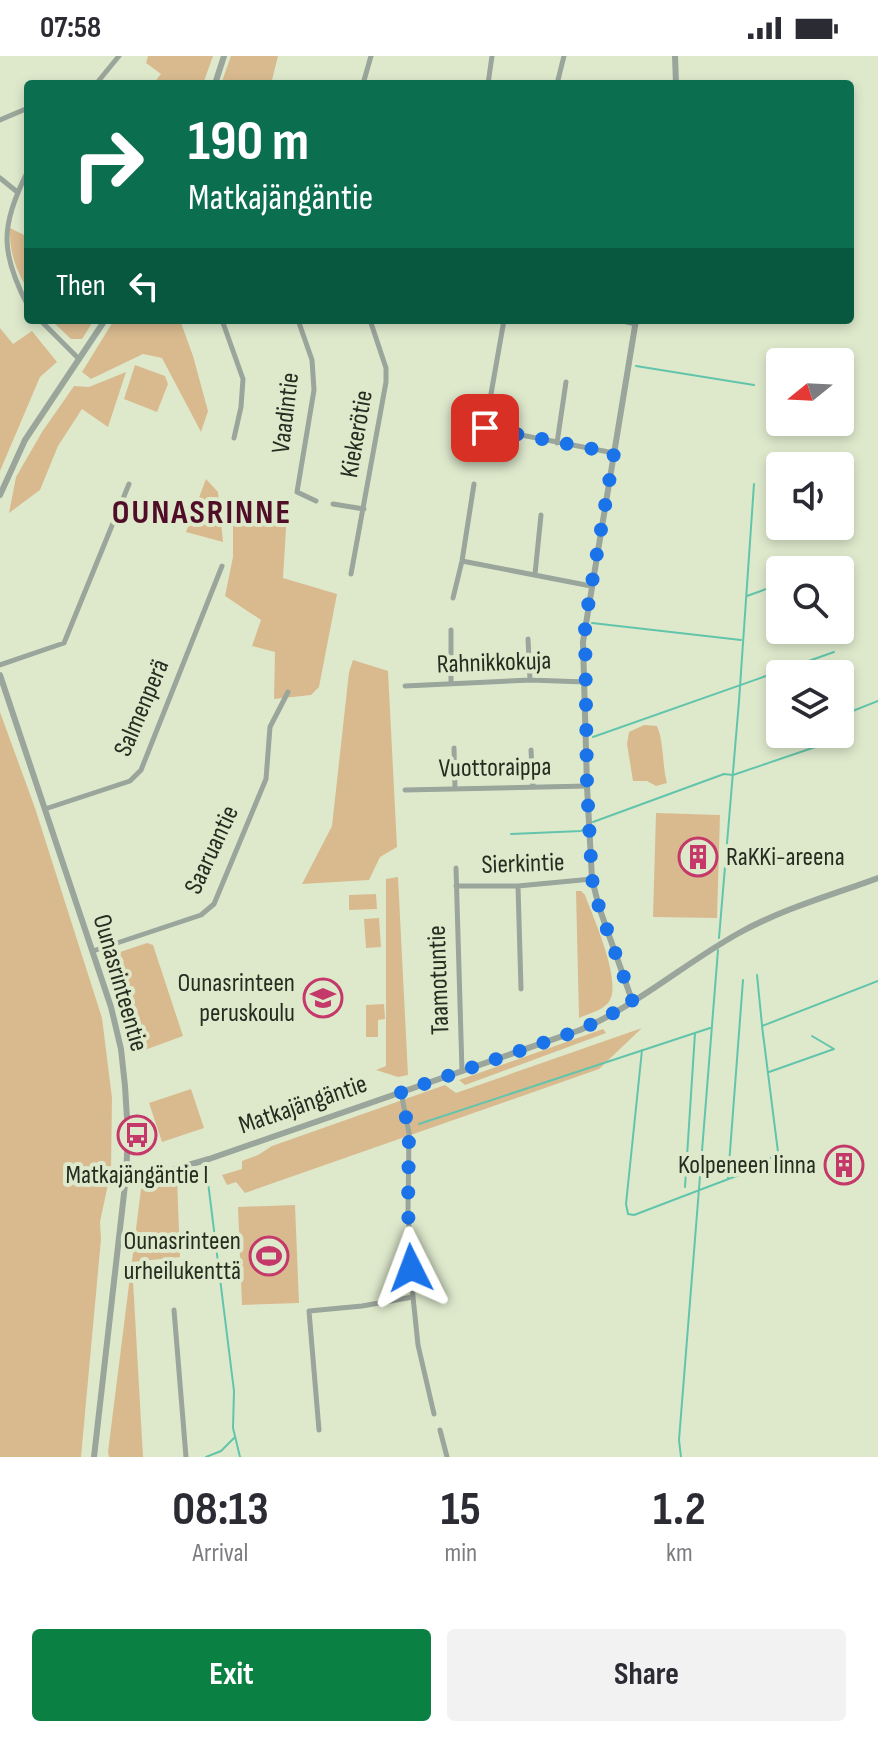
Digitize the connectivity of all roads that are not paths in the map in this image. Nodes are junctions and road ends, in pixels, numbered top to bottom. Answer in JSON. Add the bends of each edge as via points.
{"nodes":[{"id":1,"x":119,"y":56,"type":"edge"},
{"id":2,"x":224,"y":56,"type":"edge"},
{"id":3,"x":371,"y":56,"type":"edge"},
{"id":4,"x":492,"y":56,"type":"edge"},
{"id":5,"x":564,"y":56,"type":"edge"},
{"id":6,"x":675,"y":56,"type":"edge"},
{"id":7,"x":99,"y":80,"type":"edge"},
{"id":8,"x":216,"y":80,"type":"edge"},
{"id":9,"x":364,"y":80,"type":"edge"},
{"id":10,"x":489,"y":80,"type":"edge"},
{"id":11,"x":558,"y":80,"type":"edge"},
{"id":12,"x":676,"y":80,"type":"edge"},
{"id":13,"x":24,"y":110,"type":"edge"},
{"id":14,"x":0,"y":120,"type":"edge"},
{"id":15,"x":0,"y":178,"type":"edge"},
{"id":16,"x":24,"y":178,"type":"edge"},
{"id":17,"x":16,"y":191,"type":"junction"},
{"id":18,"x":24,"y":300,"type":"edge"},
{"id":19,"x":44,"y":324,"type":"edge"},
{"id":20,"x":102,"y":324,"type":"edge"},
{"id":21,"x":223,"y":324,"type":"edge"},
{"id":22,"x":299,"y":324,"type":"edge"},
{"id":23,"x":371,"y":324,"type":"edge"},
{"id":24,"x":503,"y":324,"type":"edge"},
{"id":25,"x":636,"y":324,"type":"edge"},
{"id":26,"x":79,"y":359,"type":"junction"},
{"id":27,"x":566,"y":382,"type":"dead end"},
{"id":28,"x":485,"y":428,"type":"junction"},
{"id":29,"x":234,"y":438,"type":"dead end"},
{"id":30,"x":557,"y":443,"type":"junction"},
{"id":31,"x":479,"y":453,"type":"dead end"},
{"id":32,"x":614,"y":453,"type":"junction"},
{"id":33,"x":129,"y":484,"type":"dead end"},
{"id":34,"x":474,"y":484,"type":"dead end"},
{"id":35,"x":0,"y":495,"type":"edge"},
{"id":36,"x":316,"y":501,"type":"dead end"},
{"id":37,"x":333,"y":504,"type":"dead end"},
{"id":38,"x":364,"y":509,"type":"junction"},
{"id":39,"x":541,"y":515,"type":"dead end"},
{"id":40,"x":462,"y":561,"type":"junction"},
{"id":41,"x":222,"y":566,"type":"dead end"},
{"id":42,"x":351,"y":574,"type":"dead end"},
{"id":43,"x":535,"y":574,"type":"junction"},
{"id":44,"x":591,"y":586,"type":"junction"},
{"id":45,"x":453,"y":598,"type":"dead end"},
{"id":46,"x":451,"y":630,"type":"dead end"},
{"id":47,"x":528,"y":639,"type":"dead end"},
{"id":48,"x":0,"y":665,"type":"edge"},
{"id":49,"x":0,"y":675,"type":"edge"},
{"id":50,"x":530,"y":680,"type":"junction"},
{"id":51,"x":585,"y":682,"type":"junction"},
{"id":52,"x":451,"y":684,"type":"junction"},
{"id":53,"x":405,"y":686,"type":"dead end"},
{"id":54,"x":288,"y":692,"type":"dead end"},
{"id":55,"x":454,"y":748,"type":"dead end"},
{"id":56,"x":531,"y":750,"type":"dead end"},
{"id":57,"x":587,"y":786,"type":"junction"},
{"id":58,"x":533,"y":787,"type":"junction"},
{"id":59,"x":455,"y":789,"type":"junction"},
{"id":60,"x":405,"y":790,"type":"dead end"},
{"id":61,"x":45,"y":809,"type":"junction"},
{"id":62,"x":456,"y":868,"type":"dead end"},
{"id":63,"x":878,"y":878,"type":"edge"},
{"id":64,"x":592,"y":879,"type":"junction"},
{"id":65,"x":456,"y":886,"type":"junction"},
{"id":66,"x":518,"y":886,"type":"junction"},
{"id":67,"x":93,"y":951,"type":"junction"},
{"id":68,"x":521,"y":989,"type":"dead end"},
{"id":69,"x":633,"y":1003,"type":"junction"},
{"id":70,"x":462,"y":1071,"type":"junction"},
{"id":71,"x":401,"y":1092,"type":"junction"},
{"id":72,"x":126,"y":1176,"type":"junction"},
{"id":73,"x":413,"y":1297,"type":"junction"},
{"id":74,"x":174,"y":1310,"type":"dead end"},
{"id":75,"x":434,"y":1414,"type":"dead end"},
{"id":76,"x":319,"y":1430,"type":"dead end"},
{"id":77,"x":440,"y":1430,"type":"dead end"},
{"id":78,"x":94,"y":1457,"type":"edge"},
{"id":79,"x":186,"y":1457,"type":"edge"},
{"id":80,"x":447,"y":1457,"type":"edge"}],
"edges":[{"from":1,"to":7,"type":"street"},
{"from":2,"to":8,"type":"street"},
{"from":3,"to":9,"type":"street"},
{"from":4,"to":10,"type":"street"},
{"from":5,"to":11,"type":"street"},
{"from":6,"to":12,"type":"street"},
{"from":13,"to":14,"type":"street"},
{"from":15,"to":17,"type":"street"},
{"from":16,"to":17,"type":"street"},
{"from":17,"to":18,"type":"street","via":[[5,215],[1,246]]},
{"from":19,"to":26,"type":"street"},
{"from":20,"to":26,"type":"street"},
{"from":21,"to":29,"type":"street","via":[[243,379]]},
{"from":22,"to":36,"type":"street","name":"Vaadintie","via":[[312,360],[314,390],[297,488]]},
{"from":23,"to":38,"type":"street","name":"Kiekerötie","via":[[386,382]]},
{"from":24,"to":28,"type":"street"},
{"from":25,"to":32,"type":"street"},
{"from":26,"to":35,"type":"street","via":[[25,440]]},
{"from":27,"to":30,"type":"street"},
{"from":28,"to":30,"type":"street"},
{"from":28,"to":31,"type":"street"},
{"from":30,"to":32,"type":"street"},
{"from":32,"to":44,"type":"street"},
{"from":33,"to":48,"type":"street","via":[[64,643]]},
{"from":34,"to":40,"type":"street"},
{"from":37,"to":38,"type":"street","name":"Kiekerötie"},
{"from":38,"to":42,"type":"street","name":"Kiekerötie"},
{"from":39,"to":43,"type":"street"},
{"from":40,"to":43,"type":"street"},
{"from":40,"to":45,"type":"street"},
{"from":41,"to":61,"type":"street","name":"Salmenperä","via":[[141,770],[130,781]]},
{"from":43,"to":44,"type":"street"},
{"from":44,"to":51,"type":"street","via":[[583,642]]},
{"from":46,"to":52,"type":"street"},
{"from":47,"to":50,"type":"street"},
{"from":49,"to":61,"type":"street","name":"Ounasrinteentie"},
{"from":50,"to":51,"type":"street","name":"Rahnikkokuja"},
{"from":50,"to":52,"type":"street","name":"Rahnikkokuja"},
{"from":51,"to":57,"type":"street"},
{"from":52,"to":53,"type":"street","name":"Rahnikkokuja"},
{"from":54,"to":67,"type":"street","name":"Saaruantie","via":[[270,727],[266,779],[214,904],[201,915]]},
{"from":55,"to":59,"type":"street"},
{"from":56,"to":58,"type":"street"},
{"from":57,"to":58,"type":"street","name":"Vuottoraippa"},
{"from":57,"to":64,"type":"street"},
{"from":58,"to":59,"type":"street","name":"Vuottoraippa"},
{"from":59,"to":60,"type":"street","name":"Vuottoraippa"},
{"from":61,"to":67,"type":"street","name":"Ounasrinteentie"},
{"from":62,"to":65,"type":"street","name":"Taamotuntie"},
{"from":63,"to":69,"type":"street","name":"Matkajängäntie","via":[[741,931]]},
{"from":64,"to":66,"type":"street","name":"Sierkintie"},
{"from":64,"to":69,"type":"street"},
{"from":65,"to":66,"type":"street","name":"Sierkintie"},
{"from":65,"to":70,"type":"street","name":"Taamotuntie"},
{"from":66,"to":68,"type":"street"},
{"from":67,"to":72,"type":"street","name":"Ounasrinteentie","via":[[121,1049]]},
{"from":69,"to":70,"type":"street","name":"Matkajängäntie","via":[[580,1030]]},
{"from":70,"to":71,"type":"street","name":"Matkajängäntie"},
{"from":71,"to":72,"type":"street","name":"Matkajängäntie","via":[[209,1159],[161,1173]]},
{"from":71,"to":73,"type":"street","via":[[409,1133]]},
{"from":72,"to":78,"type":"street","name":"Ounasrinteentie"},
{"from":73,"to":75,"type":"street"},
{"from":73,"to":76,"type":"street","via":[[309,1311]]},
{"from":74,"to":79,"type":"street"},
{"from":77,"to":80,"type":"street"}]}
